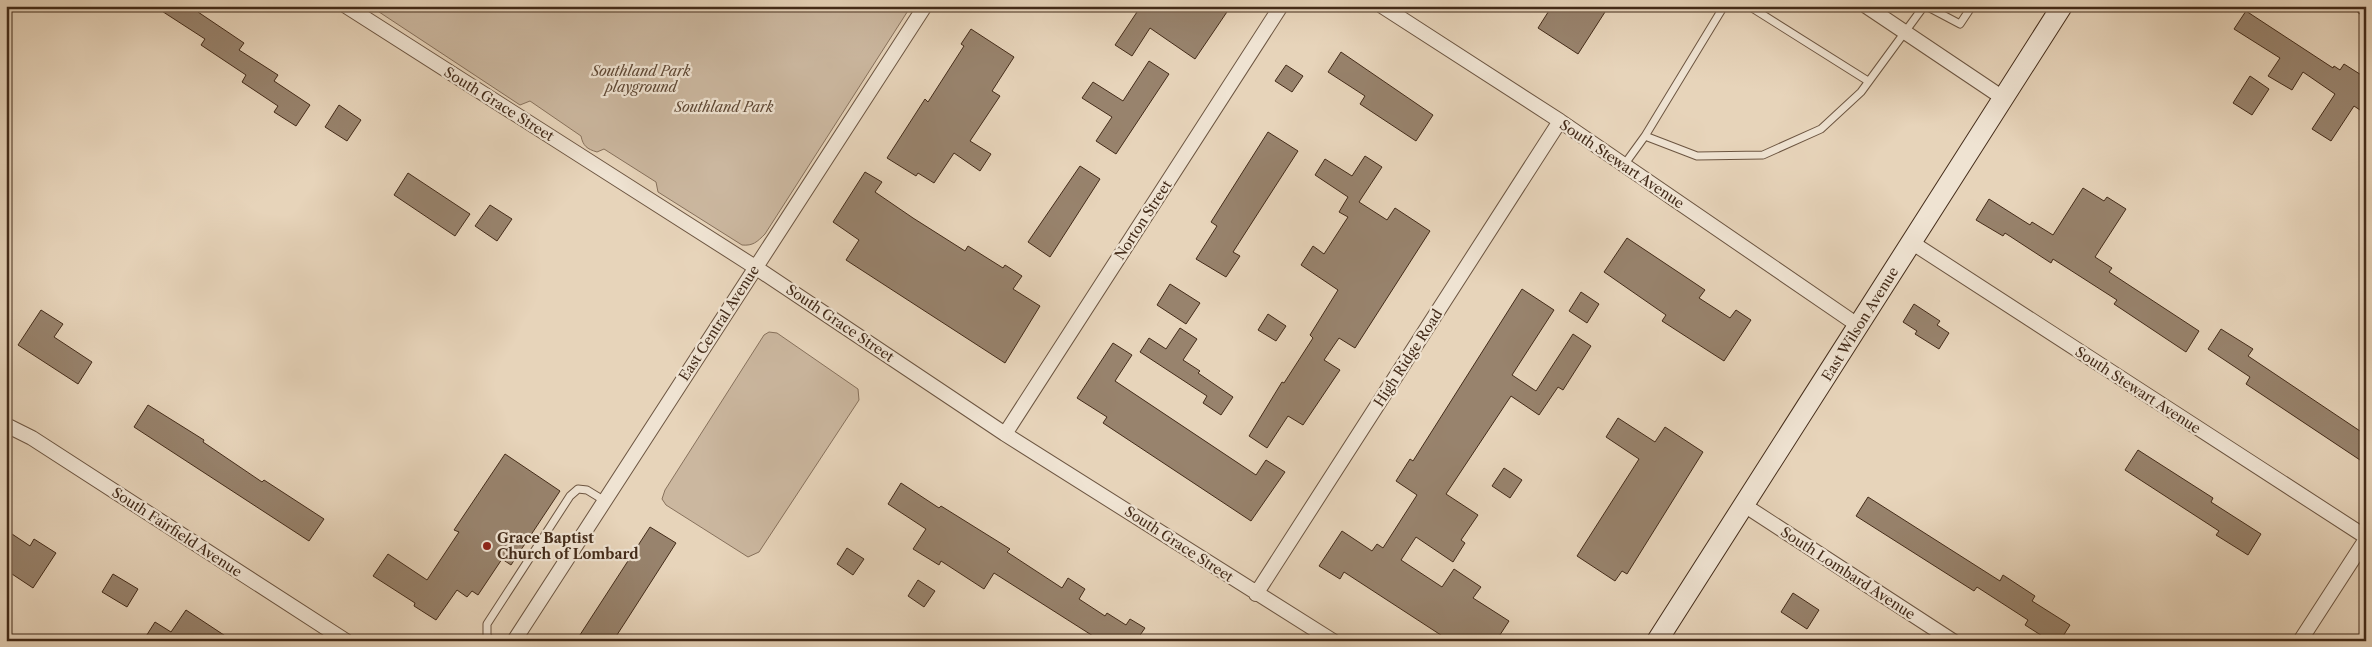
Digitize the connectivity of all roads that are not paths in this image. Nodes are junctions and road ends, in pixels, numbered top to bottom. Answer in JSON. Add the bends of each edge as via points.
{"nodes":[{"id":1,"x":346,"y":6,"type":"edge"},
{"id":2,"x":924,"y":6,"type":"edge"},
{"id":3,"x":1281,"y":6,"type":"edge"},
{"id":4,"x":1382,"y":6,"type":"edge"},
{"id":5,"x":1724,"y":6,"type":"edge"},
{"id":6,"x":1749,"y":6,"type":"edge"},
{"id":7,"x":1866,"y":6,"type":"edge"},
{"id":8,"x":1925,"y":6,"type":"edge"},
{"id":9,"x":1972,"y":6,"type":"edge"},
{"id":10,"x":2062,"y":6,"type":"edge"},
{"id":11,"x":2362,"y":6,"type":"edge"},
{"id":12,"x":2366,"y":9,"type":"edge"},
{"id":13,"x":1907,"y":32,"type":"junction"},
{"id":14,"x":1868,"y":81,"type":"junction"},
{"id":15,"x":2003,"y":98,"type":"junction"},
{"id":16,"x":1560,"y":121,"type":"junction"},
{"id":17,"x":1645,"y":136,"type":"junction"},
{"id":18,"x":1624,"y":165,"type":"junction"},
{"id":19,"x":1911,"y":242,"type":"junction"},
{"id":20,"x":756,"y":267,"type":"junction"},
{"id":21,"x":1859,"y":326,"type":"junction"},
{"id":22,"x":6,"y":426,"type":"edge"},
{"id":23,"x":1005,"y":434,"type":"junction"},
{"id":24,"x":605,"y":501,"type":"junction"},
{"id":25,"x":1744,"y":505,"type":"junction"},
{"id":26,"x":2366,"y":538,"type":"edge"},
{"id":27,"x":1256,"y":594,"type":"junction"},
{"id":28,"x":346,"y":641,"type":"edge"},
{"id":29,"x":492,"y":641,"type":"edge"},
{"id":30,"x":514,"y":641,"type":"edge"},
{"id":31,"x":1333,"y":641,"type":"edge"},
{"id":32,"x":1657,"y":641,"type":"edge"},
{"id":33,"x":1953,"y":641,"type":"edge"},
{"id":34,"x":2300,"y":641,"type":"edge"}],
"edges":[{"from":1,"to":20,"type":"street","name":"South Grace Street"},
{"from":2,"to":20,"type":"street","name":"East Central Avenue"},
{"from":3,"to":23,"type":"street","name":"Norton Street"},
{"from":4,"to":16,"type":"street","name":"South Stewart Avenue"},
{"from":5,"to":17,"type":"lane"},
{"from":6,"to":14,"type":"lane"},
{"from":7,"to":13,"type":"street"},
{"from":8,"to":9,"type":"lane","via":[[1960,24]]},
{"from":8,"to":13,"type":"lane"},
{"from":10,"to":15,"type":"street","name":"East Wilson Avenue"},
{"from":11,"to":12,"type":"street"},
{"from":13,"to":14,"type":"lane"},
{"from":13,"to":15,"type":"street"},
{"from":14,"to":17,"type":"lane","via":[[1861,92],[1822,129],[1762,155],[1697,156]]},
{"from":15,"to":19,"type":"street","name":"East Wilson Avenue"},
{"from":16,"to":18,"type":"street","name":"South Stewart Avenue"},
{"from":16,"to":27,"type":"street","name":"High Ridge Road"},
{"from":17,"to":18,"type":"lane"},
{"from":18,"to":21,"type":"street","name":"South Stewart Avenue"},
{"from":19,"to":21,"type":"street","name":"East Wilson Avenue"},
{"from":19,"to":26,"type":"street","name":"South Stewart Avenue"},
{"from":20,"to":23,"type":"street","name":"South Grace Street"},
{"from":20,"to":24,"type":"street","name":"East Central Avenue"},
{"from":21,"to":25,"type":"street","name":"East Wilson Avenue"},
{"from":22,"to":28,"type":"street","name":"South Fairfield Avenue","via":[[32,438]]},
{"from":23,"to":27,"type":"street","name":"South Grace Street"},
{"from":24,"to":29,"type":"lane","via":[[587,490],[578,489],[570,496],[487,624],[487,636]]},
{"from":24,"to":30,"type":"street","name":"East Central Avenue"},
{"from":25,"to":32,"type":"street","name":"East Wilson Avenue"},
{"from":25,"to":33,"type":"street","name":"South Lombard Avenue"},
{"from":26,"to":34,"type":"street"},
{"from":27,"to":31,"type":"street","name":"South Grace Street"}]}
